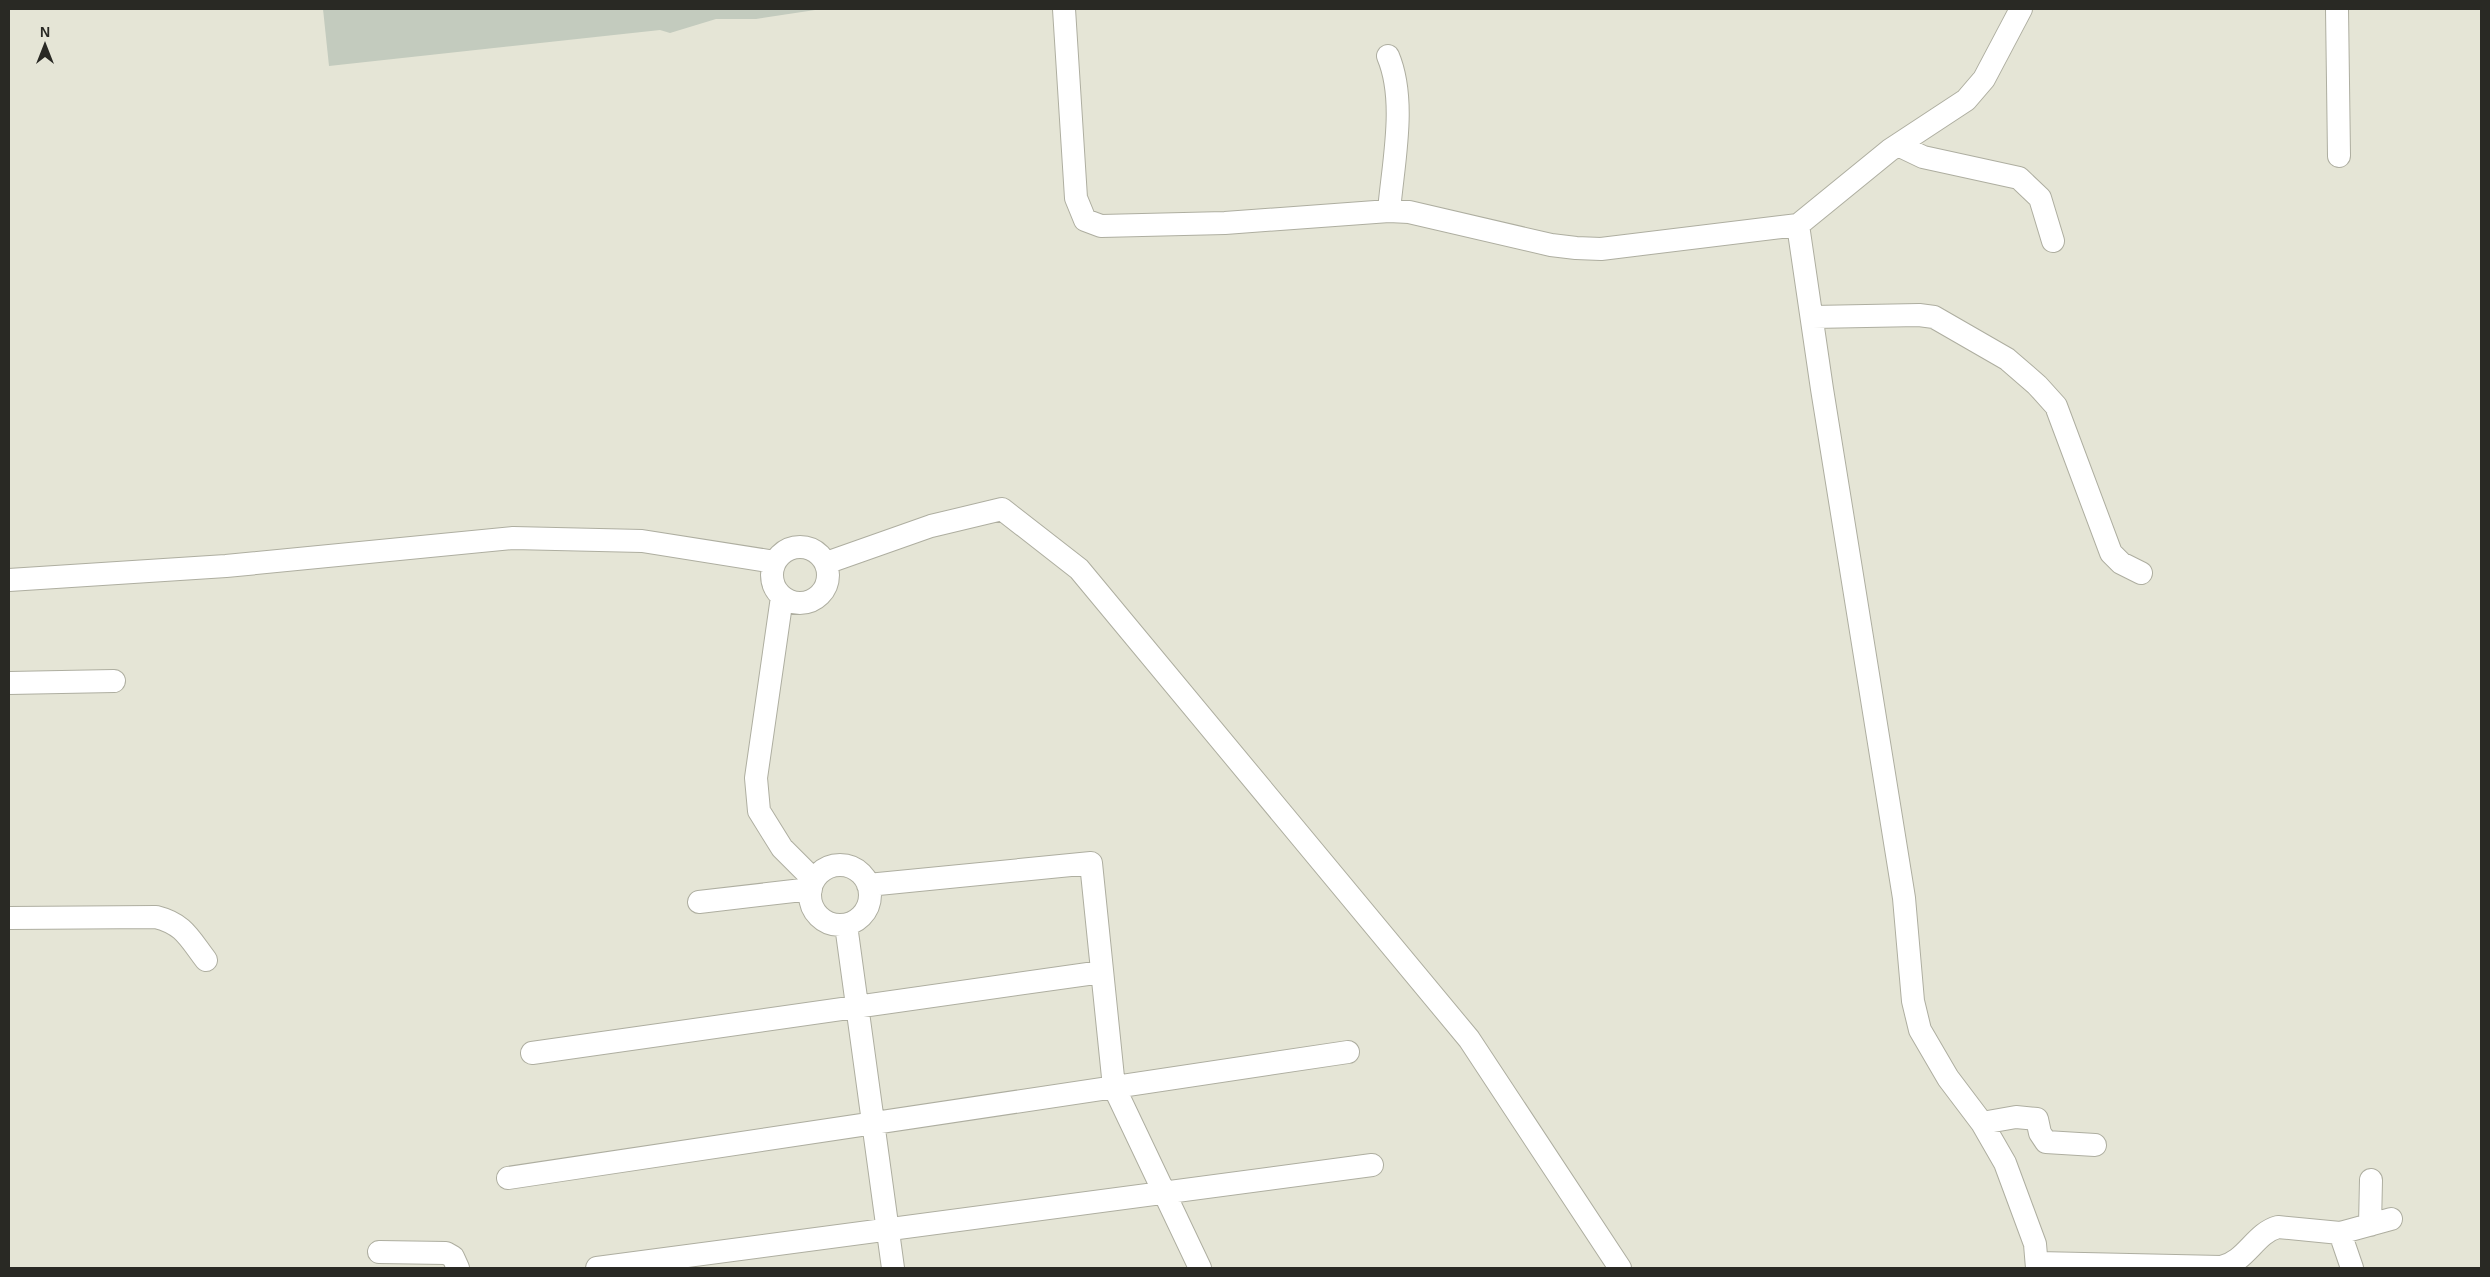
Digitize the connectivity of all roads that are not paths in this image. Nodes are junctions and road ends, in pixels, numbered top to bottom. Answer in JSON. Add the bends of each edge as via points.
{"nodes":[{"id":1,"x":1064,"y":9,"type":"edge"},
{"id":2,"x":2021,"y":9,"type":"edge"},
{"id":3,"x":2337,"y":9,"type":"edge"},
{"id":4,"x":1388,"y":56,"type":"dead end"},
{"id":5,"x":1898,"y":145,"type":"junction"},
{"id":6,"x":2339,"y":156,"type":"dead end"},
{"id":7,"x":1389,"y":211,"type":"junction"},
{"id":8,"x":1798,"y":225,"type":"junction"},
{"id":9,"x":2053,"y":242,"type":"dead end"},
{"id":10,"x":1813,"y":317,"type":"junction"},
{"id":11,"x":774,"y":562,"type":"junction"},
{"id":12,"x":826,"y":563,"type":"junction"},
{"id":13,"x":2140,"y":573,"type":"dead end"},
{"id":14,"x":9,"y":580,"type":"edge"},
{"id":15,"x":782,"y":596,"type":"junction"},
{"id":16,"x":114,"y":681,"type":"dead end"},
{"id":17,"x":9,"y":683,"type":"edge"},
{"id":18,"x":813,"y":885,"type":"junction"},
{"id":19,"x":868,"y":885,"type":"junction"},
{"id":20,"x":699,"y":902,"type":"dead end"},
{"id":21,"x":9,"y":918,"type":"edge"},
{"id":22,"x":846,"y":925,"type":"junction"},
{"id":23,"x":206,"y":960,"type":"dead end"},
{"id":24,"x":1102,"y":972,"type":"junction"},
{"id":25,"x":857,"y":1007,"type":"junction"},
{"id":26,"x":1348,"y":1052,"type":"dead end"},
{"id":27,"x":532,"y":1053,"type":"dead end"},
{"id":28,"x":1114,"y":1086,"type":"junction"},
{"id":29,"x":873,"y":1123,"type":"junction"},
{"id":30,"x":1982,"y":1123,"type":"junction"},
{"id":31,"x":2095,"y":1145,"type":"dead end"},
{"id":32,"x":1372,"y":1165,"type":"dead end"},
{"id":33,"x":508,"y":1178,"type":"dead end"},
{"id":34,"x":2371,"y":1180,"type":"dead end"},
{"id":35,"x":1164,"y":1192,"type":"junction"},
{"id":36,"x":887,"y":1229,"type":"junction"},
{"id":37,"x":2340,"y":1233,"type":"junction"},
{"id":38,"x":379,"y":1252,"type":"dead end"},
{"id":39,"x":2038,"y":1266,"type":"edge"},
{"id":40,"x":458,"y":1268,"type":"edge"},
{"id":41,"x":597,"y":1268,"type":"edge"},
{"id":42,"x":893,"y":1268,"type":"edge"},
{"id":43,"x":1200,"y":1268,"type":"edge"},
{"id":44,"x":1620,"y":1268,"type":"edge"},
{"id":45,"x":2352,"y":1268,"type":"edge"}],
"edges":[{"from":1,"to":7,"type":"street","via":[[1076,198],[1085,220],[1101,226]]},
{"from":2,"to":5,"type":"street","via":[[1994,64],[1977,89],[1966,100]]},
{"from":3,"to":6,"type":"street"},
{"from":4,"to":7,"type":"street","via":[[1394,70],[1398,106]]},
{"from":5,"to":8,"type":"street"},
{"from":5,"to":9,"type":"street","via":[[1923,157],[2019,178],[2040,198]]},
{"from":7,"to":8,"type":"street","via":[[1429,215],[1551,245],[1601,249]]},
{"from":8,"to":10,"type":"street"},
{"from":10,"to":13,"type":"street","via":[[1919,314],[1934,317],[2006,360],[2037,385],[2056,406],[2111,552],[2121,563]]},
{"from":10,"to":30,"type":"street","via":[[1904,898],[1913,1001],[1920,1030],[1932,1054]]},
{"from":11,"to":12,"type":"street","via":[[787,549],[805,546],[821,554]]},
{"from":11,"to":14,"type":"street","via":[[642,541],[513,538],[226,566]]},
{"from":11,"to":15,"type":"street","via":[[772,580]]},
{"from":12,"to":15,"type":"street","via":[[828,582],[818,597],[800,603]]},
{"from":12,"to":44,"type":"street","via":[[932,526],[1002,510],[1079,569],[1469,1039]]},
{"from":15,"to":18,"type":"street","via":[[756,778],[759,811],[782,848]]},
{"from":16,"to":17,"type":"street"},
{"from":18,"to":19,"type":"street","via":[[828,868],[847,866],[863,876]]},
{"from":18,"to":20,"type":"street"},
{"from":18,"to":22,"type":"street","via":[[812,907],[818,915],[826,922]]},
{"from":19,"to":22,"type":"street","via":[[870,896],[863,915]]},
{"from":19,"to":24,"type":"street","via":[[1091,863]]},
{"from":21,"to":23,"type":"street","via":[[156,917],[173,921]]},
{"from":22,"to":25,"type":"street"},
{"from":24,"to":25,"type":"street"},
{"from":24,"to":28,"type":"street"},
{"from":25,"to":27,"type":"street"},
{"from":25,"to":29,"type":"street"},
{"from":26,"to":28,"type":"street"},
{"from":28,"to":29,"type":"street"},
{"from":28,"to":35,"type":"street"},
{"from":29,"to":33,"type":"street"},
{"from":29,"to":36,"type":"street"},
{"from":30,"to":31,"type":"street","via":[[2029,1116],[2037,1119],[2046,1142]]},
{"from":30,"to":39,"type":"street","via":[[2005,1163],[2036,1244]]},
{"from":32,"to":35,"type":"street"},
{"from":34,"to":37,"type":"street","via":[[2380,1222]]},
{"from":35,"to":36,"type":"street"},
{"from":35,"to":43,"type":"street"},
{"from":36,"to":41,"type":"street"},
{"from":36,"to":42,"type":"street"},
{"from":37,"to":39,"type":"street","via":[[2270,1229],[2238,1260],[2221,1266]]},
{"from":37,"to":45,"type":"street"},
{"from":38,"to":40,"type":"street","via":[[446,1254],[453,1257]]}]}
